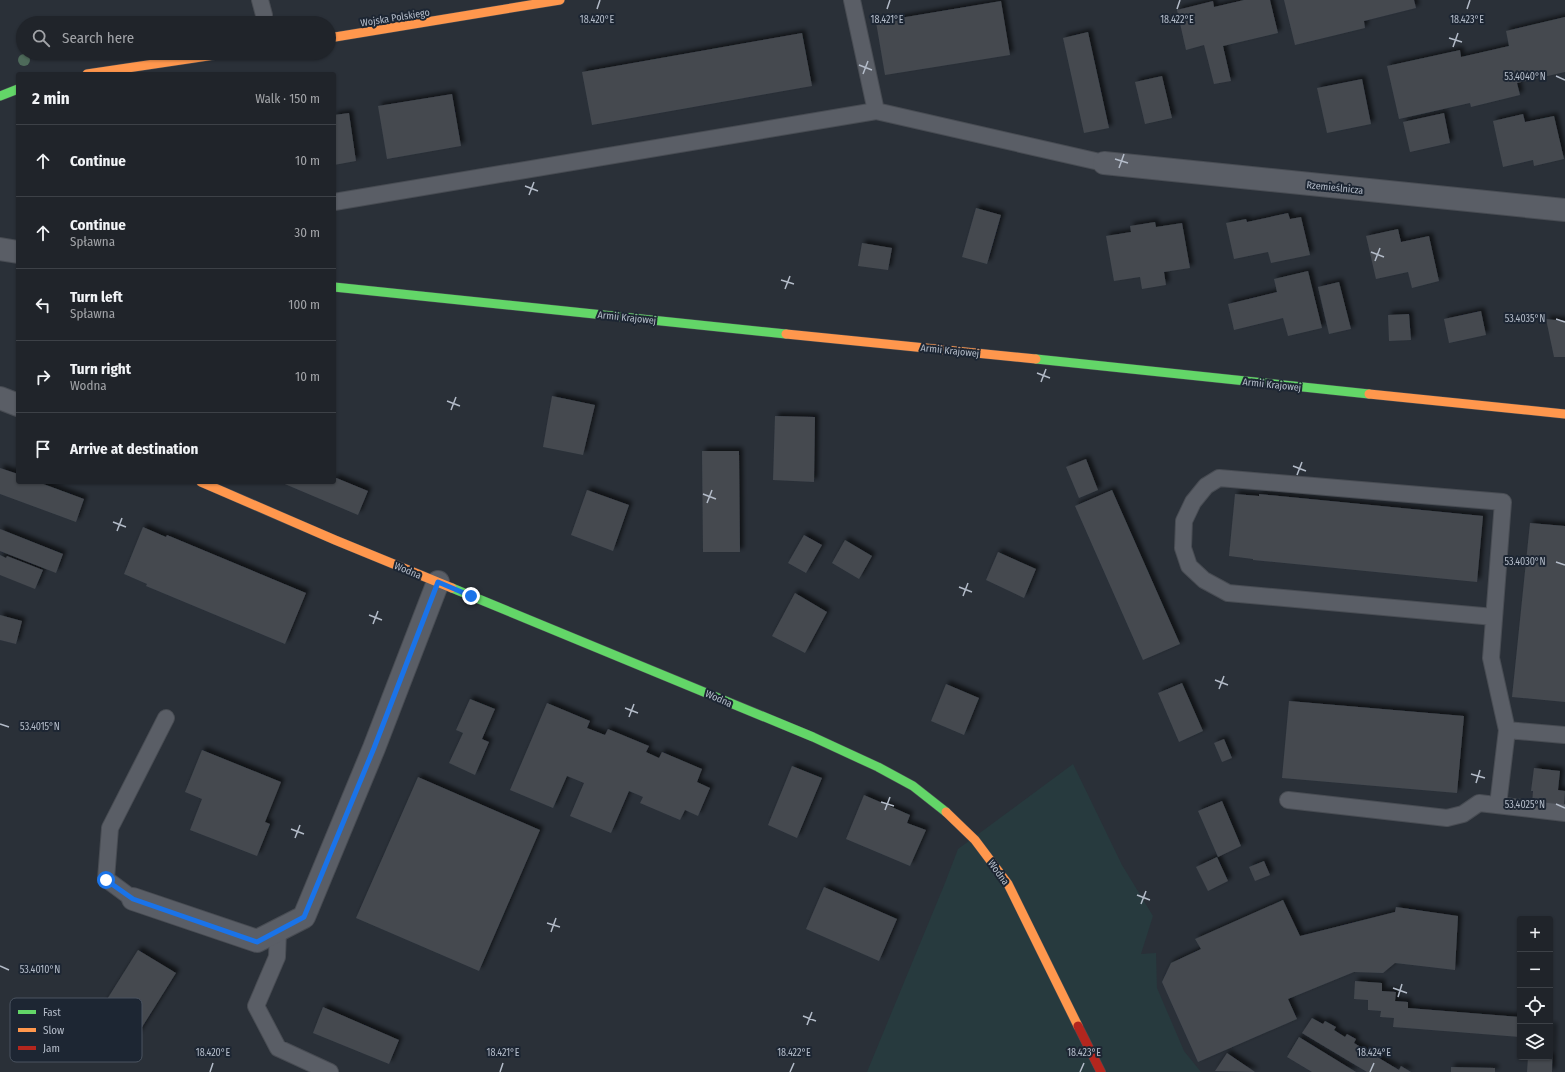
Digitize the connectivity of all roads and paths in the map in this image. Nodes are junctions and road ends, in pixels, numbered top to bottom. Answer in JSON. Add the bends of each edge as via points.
{"nodes":[{"id":1,"x":560,"y":0,"type":"edge"},
{"id":2,"x":852,"y":0,"type":"edge"},
{"id":3,"x":534,"y":2,"type":"edge"},
{"id":4,"x":336,"y":37,"type":"edge"},
{"id":5,"x":181,"y":60,"type":"edge"},
{"id":6,"x":100,"y":72,"type":"edge"},
{"id":7,"x":16,"y":90,"type":"edge"},
{"id":8,"x":0,"y":96,"type":"edge"},
{"id":9,"x":876,"y":111,"type":"junction"},
{"id":10,"x":1104,"y":163,"type":"joint"},
{"id":11,"x":336,"y":202,"type":"edge"},
{"id":12,"x":1565,"y":210,"type":"edge"},
{"id":13,"x":0,"y":249,"type":"edge"},
{"id":14,"x":16,"y":252,"type":"edge"},
{"id":15,"x":336,"y":287,"type":"edge"},
{"id":16,"x":0,"y":398,"type":"edge"},
{"id":17,"x":16,"y":404,"type":"edge"},
{"id":18,"x":1565,"y":414,"type":"edge"},
{"id":19,"x":206,"y":484,"type":"edge"},
{"id":20,"x":438,"y":582,"type":"junction"},
{"id":21,"x":1494,"y":617,"type":"junction"},
{"id":22,"x":166,"y":718,"type":"dead end"},
{"id":23,"x":1507,"y":730,"type":"junction"},
{"id":24,"x":1564,"y":735,"type":"edge"},
{"id":25,"x":1288,"y":800,"type":"dead end"},
{"id":26,"x":1498,"y":805,"type":"junction"},
{"id":27,"x":1565,"y":813,"type":"edge"},
{"id":28,"x":133,"y":899,"type":"joint"},
{"id":29,"x":278,"y":931,"type":"junction"},
{"id":30,"x":330,"y":1072,"type":"edge"},
{"id":31,"x":1101,"y":1072,"type":"edge"}],
"edges":[{"from":1,"to":3,"type":"street","name":"Wojska Polskiego"},
{"from":2,"to":9,"type":"lane"},
{"from":3,"to":4,"type":"street","name":"Wojska Polskiego"},
{"from":5,"to":6,"type":"street"},
{"from":7,"to":8,"type":"street"},
{"from":9,"to":10,"type":"lane"},
{"from":9,"to":11,"type":"lane"},
{"from":10,"to":12,"type":"street","name":"Rzemieślnicza"},
{"from":13,"to":14,"type":"street"},
{"from":15,"to":18,"type":"street","name":"Armii Krajowej"},
{"from":16,"to":17,"type":"street"},
{"from":19,"to":20,"type":"street","name":"Wodna"},
{"from":20,"to":29,"type":"street","via":[[374,748],[304,917]]},
{"from":20,"to":31,"type":"street","name":"Wodna","via":[[813,737],[913,786],[944,810],[975,840],[1008,884]]},
{"from":21,"to":21,"type":"lane","via":[[1228,593],[1204,580],[1189,566],[1183,548],[1184,521],[1206,486],[1218,478],[1503,502]]},
{"from":21,"to":23,"type":"lane","via":[[1491,658]]},
{"from":22,"to":28,"type":"lane","via":[[110,828],[106,880]]},
{"from":23,"to":24,"type":"lane"},
{"from":23,"to":26,"type":"lane"},
{"from":25,"to":26,"type":"lane","via":[[1447,818],[1463,814],[1479,803]]},
{"from":26,"to":27,"type":"lane"},
{"from":28,"to":29,"type":"street","via":[[257,942]]},
{"from":29,"to":30,"type":"lane","via":[[277,957],[256,1006],[278,1048]]}]}
